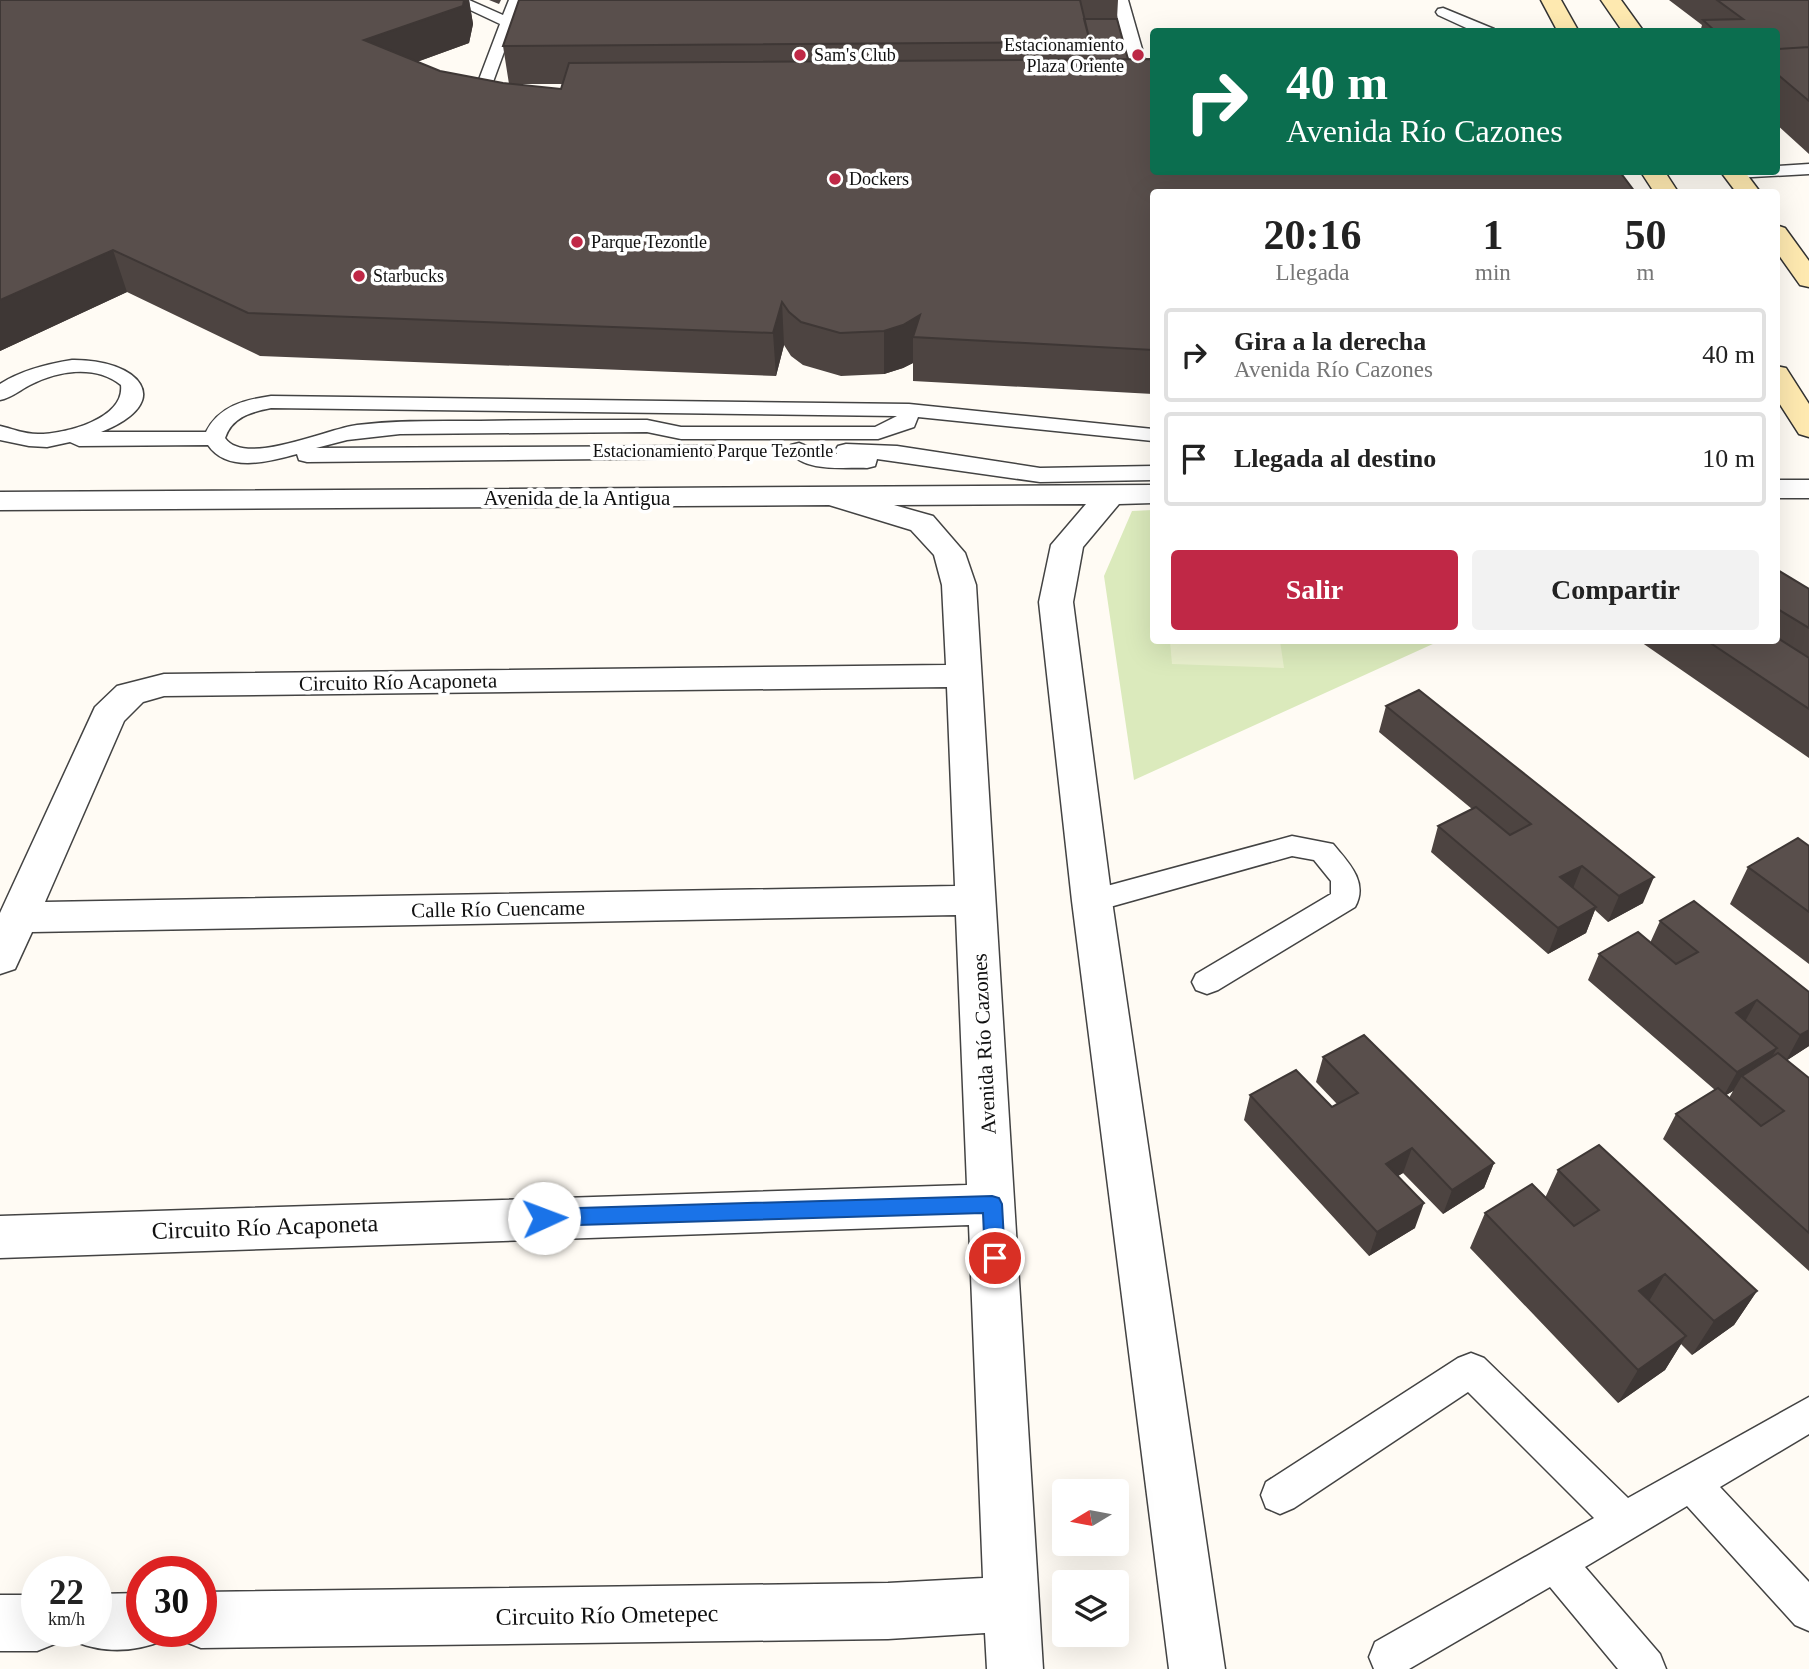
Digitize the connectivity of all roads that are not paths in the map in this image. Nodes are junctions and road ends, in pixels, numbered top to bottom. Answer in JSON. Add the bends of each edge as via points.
{"nodes":[{"id":1,"x":456,"y":0,"type":"edge"},
{"id":2,"x":516,"y":0,"type":"edge"},
{"id":3,"x":1121,"y":0,"type":"edge"},
{"id":4,"x":1551,"y":0,"type":"edge"},
{"id":5,"x":1611,"y":0,"type":"edge"},
{"id":6,"x":1440,"y":6,"type":"edge"},
{"id":7,"x":508,"y":22,"type":"junction"},
{"id":8,"x":1450,"y":28,"type":"edge"},
{"id":9,"x":1481,"y":28,"type":"edge"},
{"id":10,"x":1567,"y":28,"type":"edge"},
{"id":11,"x":1631,"y":28,"type":"edge"},
{"id":12,"x":1150,"y":74,"type":"edge"},
{"id":13,"x":480,"y":98,"type":"edge"},
{"id":14,"x":1809,"y":169,"type":"edge"},
{"id":15,"x":1780,"y":171,"type":"edge"},
{"id":16,"x":1780,"y":239,"type":"edge"},
{"id":17,"x":1809,"y":279,"type":"edge"},
{"id":18,"x":1780,"y":381,"type":"edge"},
{"id":19,"x":0,"y":394,"type":"edge"},
{"id":20,"x":909,"y":410,"type":"junction"},
{"id":21,"x":1809,"y":428,"type":"edge"},
{"id":22,"x":0,"y":432,"type":"edge"},
{"id":23,"x":878,"y":433,"type":"junction"},
{"id":24,"x":1150,"y":435,"type":"edge"},
{"id":25,"x":214,"y":438,"type":"junction"},
{"id":26,"x":0,"y":440,"type":"edge"},
{"id":27,"x":38,"y":440,"type":"junction"},
{"id":28,"x":270,"y":455,"type":"junction"},
{"id":29,"x":932,"y":458,"type":"junction"},
{"id":30,"x":1150,"y":473,"type":"edge"},
{"id":31,"x":1780,"y":489,"type":"edge"},
{"id":32,"x":1809,"y":489,"type":"edge"},
{"id":33,"x":1111,"y":494,"type":"junction"},
{"id":34,"x":1150,"y":494,"type":"edge"},
{"id":35,"x":834,"y":497,"type":"junction"},
{"id":36,"x":0,"y":501,"type":"edge"},
{"id":37,"x":964,"y":676,"type":"junction"},
{"id":38,"x":977,"y":900,"type":"junction"},
{"id":39,"x":1092,"y":901,"type":"junction"},
{"id":40,"x":19,"y":917,"type":"junction"},
{"id":41,"x":0,"y":958,"type":"edge"},
{"id":42,"x":1207,"y":982,"type":"dead end"},
{"id":43,"x":992,"y":1204,"type":"junction"},
{"id":44,"x":0,"y":1237,"type":"edge"},
{"id":45,"x":1809,"y":1414,"type":"edge"},
{"id":46,"x":1691,"y":1483,"type":"junction"},
{"id":47,"x":1280,"y":1495,"type":"dead end"},
{"id":48,"x":1625,"y":1522,"type":"junction"},
{"id":49,"x":1555,"y":1562,"type":"junction"},
{"id":50,"x":1012,"y":1604,"type":"junction"},
{"id":51,"x":1809,"y":1611,"type":"edge"},
{"id":52,"x":217,"y":1620,"type":"edge"},
{"id":53,"x":0,"y":1623,"type":"edge"},
{"id":54,"x":21,"y":1623,"type":"edge"},
{"id":55,"x":1390,"y":1657,"type":"dead end"},
{"id":56,"x":1015,"y":1669,"type":"edge"},
{"id":57,"x":1197,"y":1669,"type":"edge"},
{"id":58,"x":1645,"y":1669,"type":"edge"}],
"edges":[{"from":1,"to":7,"type":"lane"},
{"from":2,"to":7,"type":"lane"},
{"from":3,"to":12,"type":"lane","via":[[1139,65]]},
{"from":4,"to":10,"type":"main road"},
{"from":5,"to":11,"type":"main road"},
{"from":6,"to":8,"type":"lane"},
{"from":6,"to":9,"type":"lane"},
{"from":7,"to":13,"type":"lane"},
{"from":14,"to":15,"type":"lane"},
{"from":16,"to":17,"type":"main road"},
{"from":18,"to":21,"type":"main road"},
{"from":19,"to":27,"type":"lane","via":[[30,377],[75,367],[112,370],[132,386],[125,408],[112,419],[83,432]]},
{"from":20,"to":23,"type":"lane","name":"Estacionamiento Parque Tezontle","via":[[906,422]]},
{"from":20,"to":24,"type":"lane"},
{"from":20,"to":25,"type":"lane","via":[[271,402],[226,417]]},
{"from":22,"to":27,"type":"lane"},
{"from":23,"to":28,"type":"lane","name":"Estacionamiento Parque Tezontle","via":[[681,433],[647,426],[400,428],[340,435]]},
{"from":23,"to":29,"type":"lane"},
{"from":25,"to":27,"type":"lane"},
{"from":25,"to":28,"type":"lane","name":"Estacionamiento Parque Tezontle","via":[[228,453]]},
{"from":26,"to":27,"type":"lane"},
{"from":28,"to":29,"type":"lane","name":"Estacionamiento Parque Tezontle","via":[[799,450]]},
{"from":29,"to":30,"type":"lane","name":"Estacionamiento Parque Tezontle","via":[[1040,475]]},
{"from":31,"to":32,"type":"street"},
{"from":33,"to":34,"type":"street","name":"Avenida de la Antigua"},
{"from":33,"to":35,"type":"street","name":"Avenida de la Antigua"},
{"from":33,"to":39,"type":"street","via":[[1067,545],[1056,602]]},
{"from":35,"to":36,"type":"street","name":"Avenida de la Antigua"},
{"from":35,"to":37,"type":"street","name":"Avenida Río Cazones","via":[[922,523],[949,553],[958,585]]},
{"from":37,"to":38,"type":"street","name":"Avenida Río Cazones"},
{"from":37,"to":40,"type":"street","name":"Circuito Río Acaponeta","via":[[164,685],[130,694],[108,715]]},
{"from":38,"to":40,"type":"street","name":"Calle Río Cuencame"},
{"from":38,"to":43,"type":"street","name":"Avenida Río Cazones"},
{"from":39,"to":42,"type":"lane","via":[[1292,846],[1323,851],[1345,879],[1345,900]]},
{"from":39,"to":57,"type":"street"},
{"from":40,"to":41,"type":"street","name":"Circuito Río Acaponeta"},
{"from":43,"to":44,"type":"street","name":"Circuito Río Acaponeta"},
{"from":43,"to":50,"type":"street","name":"Avenida Río Cazones"},
{"from":45,"to":46,"type":"lane"},
{"from":46,"to":48,"type":"lane"},
{"from":46,"to":51,"type":"lane"},
{"from":47,"to":48,"type":"lane","via":[[1471,1370]]},
{"from":48,"to":49,"type":"lane"},
{"from":49,"to":55,"type":"lane"},
{"from":49,"to":58,"type":"lane"},
{"from":50,"to":52,"type":"street","name":"Circuito Río Ometepec","via":[[888,1611]]},
{"from":50,"to":56,"type":"street","name":"Avenida Río Cazones"},
{"from":53,"to":54,"type":"street"}]}
